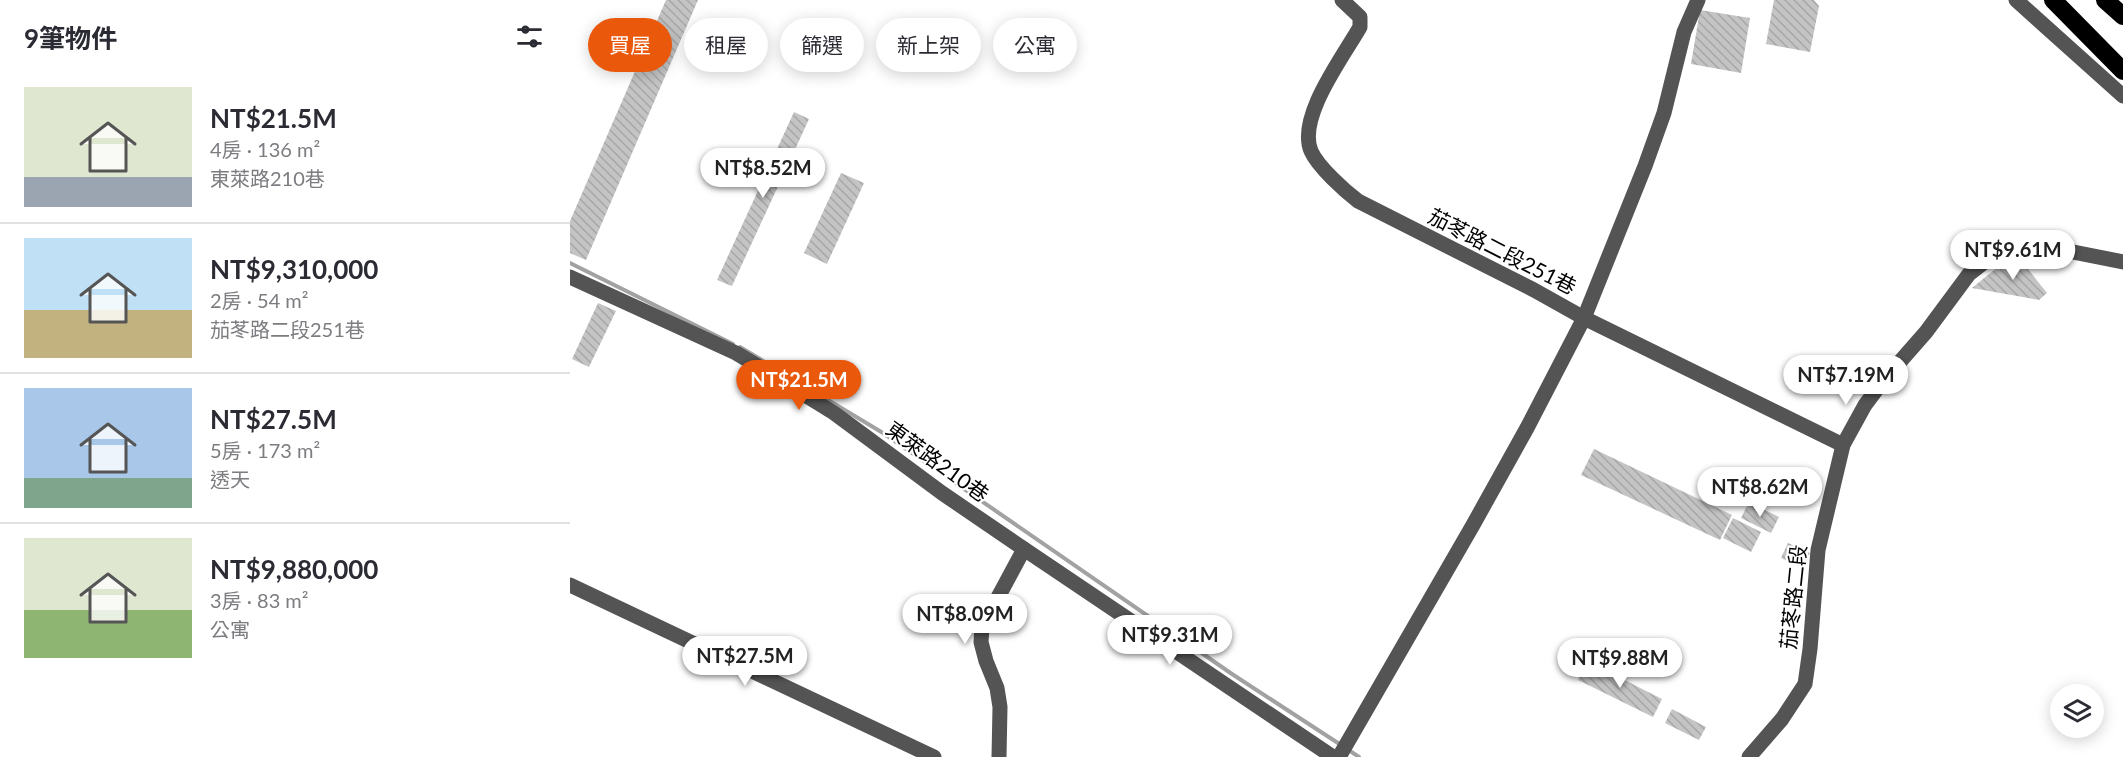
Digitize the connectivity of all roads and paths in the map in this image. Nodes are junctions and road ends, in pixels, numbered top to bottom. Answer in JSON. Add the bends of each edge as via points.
{"nodes":[{"id":1,"x":1342,"y":0,"type":"edge"},
{"id":2,"x":1698,"y":0,"type":"edge"},
{"id":3,"x":2016,"y":0,"type":"edge"},
{"id":4,"x":2053,"y":0,"type":"edge"},
{"id":5,"x":2060,"y":0,"type":"edge"},
{"id":6,"x":2105,"y":0,"type":"edge"},
{"id":7,"x":2123,"y":15,"type":"edge"},
{"id":8,"x":2123,"y":53,"type":"edge"},
{"id":9,"x":2123,"y":70,"type":"edge"},
{"id":10,"x":2123,"y":96,"type":"edge"},
{"id":11,"x":2123,"y":262,"type":"edge"},
{"id":12,"x":570,"y":278,"type":"edge"},
{"id":13,"x":1584,"y":318,"type":"junction"},
{"id":14,"x":1843,"y":445,"type":"junction"},
{"id":15,"x":1024,"y":549,"type":"junction"},
{"id":16,"x":570,"y":585,"type":"edge"},
{"id":17,"x":934,"y":757,"type":"edge"},
{"id":18,"x":999,"y":757,"type":"edge"},
{"id":19,"x":1333,"y":757,"type":"edge"},
{"id":20,"x":1339,"y":757,"type":"edge"},
{"id":21,"x":1749,"y":757,"type":"edge"}],
"edges":[{"from":1,"to":13,"type":"street","name":"茄苳路二段251巷","via":[[1360,17],[1360,27],[1315,104],[1308,126],[1311,152],[1336,183],[1358,201]]},
{"from":2,"to":13,"type":"street","via":[[1684,32],[1664,113]]},
{"from":3,"to":10,"type":"street"},
{"from":4,"to":9,"type":"highway"},
{"from":5,"to":8,"type":"highway"},
{"from":6,"to":7,"type":"highway"},
{"from":11,"to":14,"type":"street","name":"茄苳路二段","via":[[2013,240],[1969,274],[1865,405]]},
{"from":12,"to":15,"type":"street","name":"東萊路210巷","via":[[736,353],[776,376]]},
{"from":13,"to":14,"type":"street","name":"茄苳路二段251巷"},
{"from":13,"to":20,"type":"street","via":[[1473,525]]},
{"from":14,"to":21,"type":"street","name":"茄苳路二段","via":[[1818,550],[1805,684],[1782,719]]},
{"from":15,"to":18,"type":"street","via":[[982,627],[983,652],[1000,707]]},
{"from":15,"to":19,"type":"street"},
{"from":16,"to":17,"type":"street"}]}
